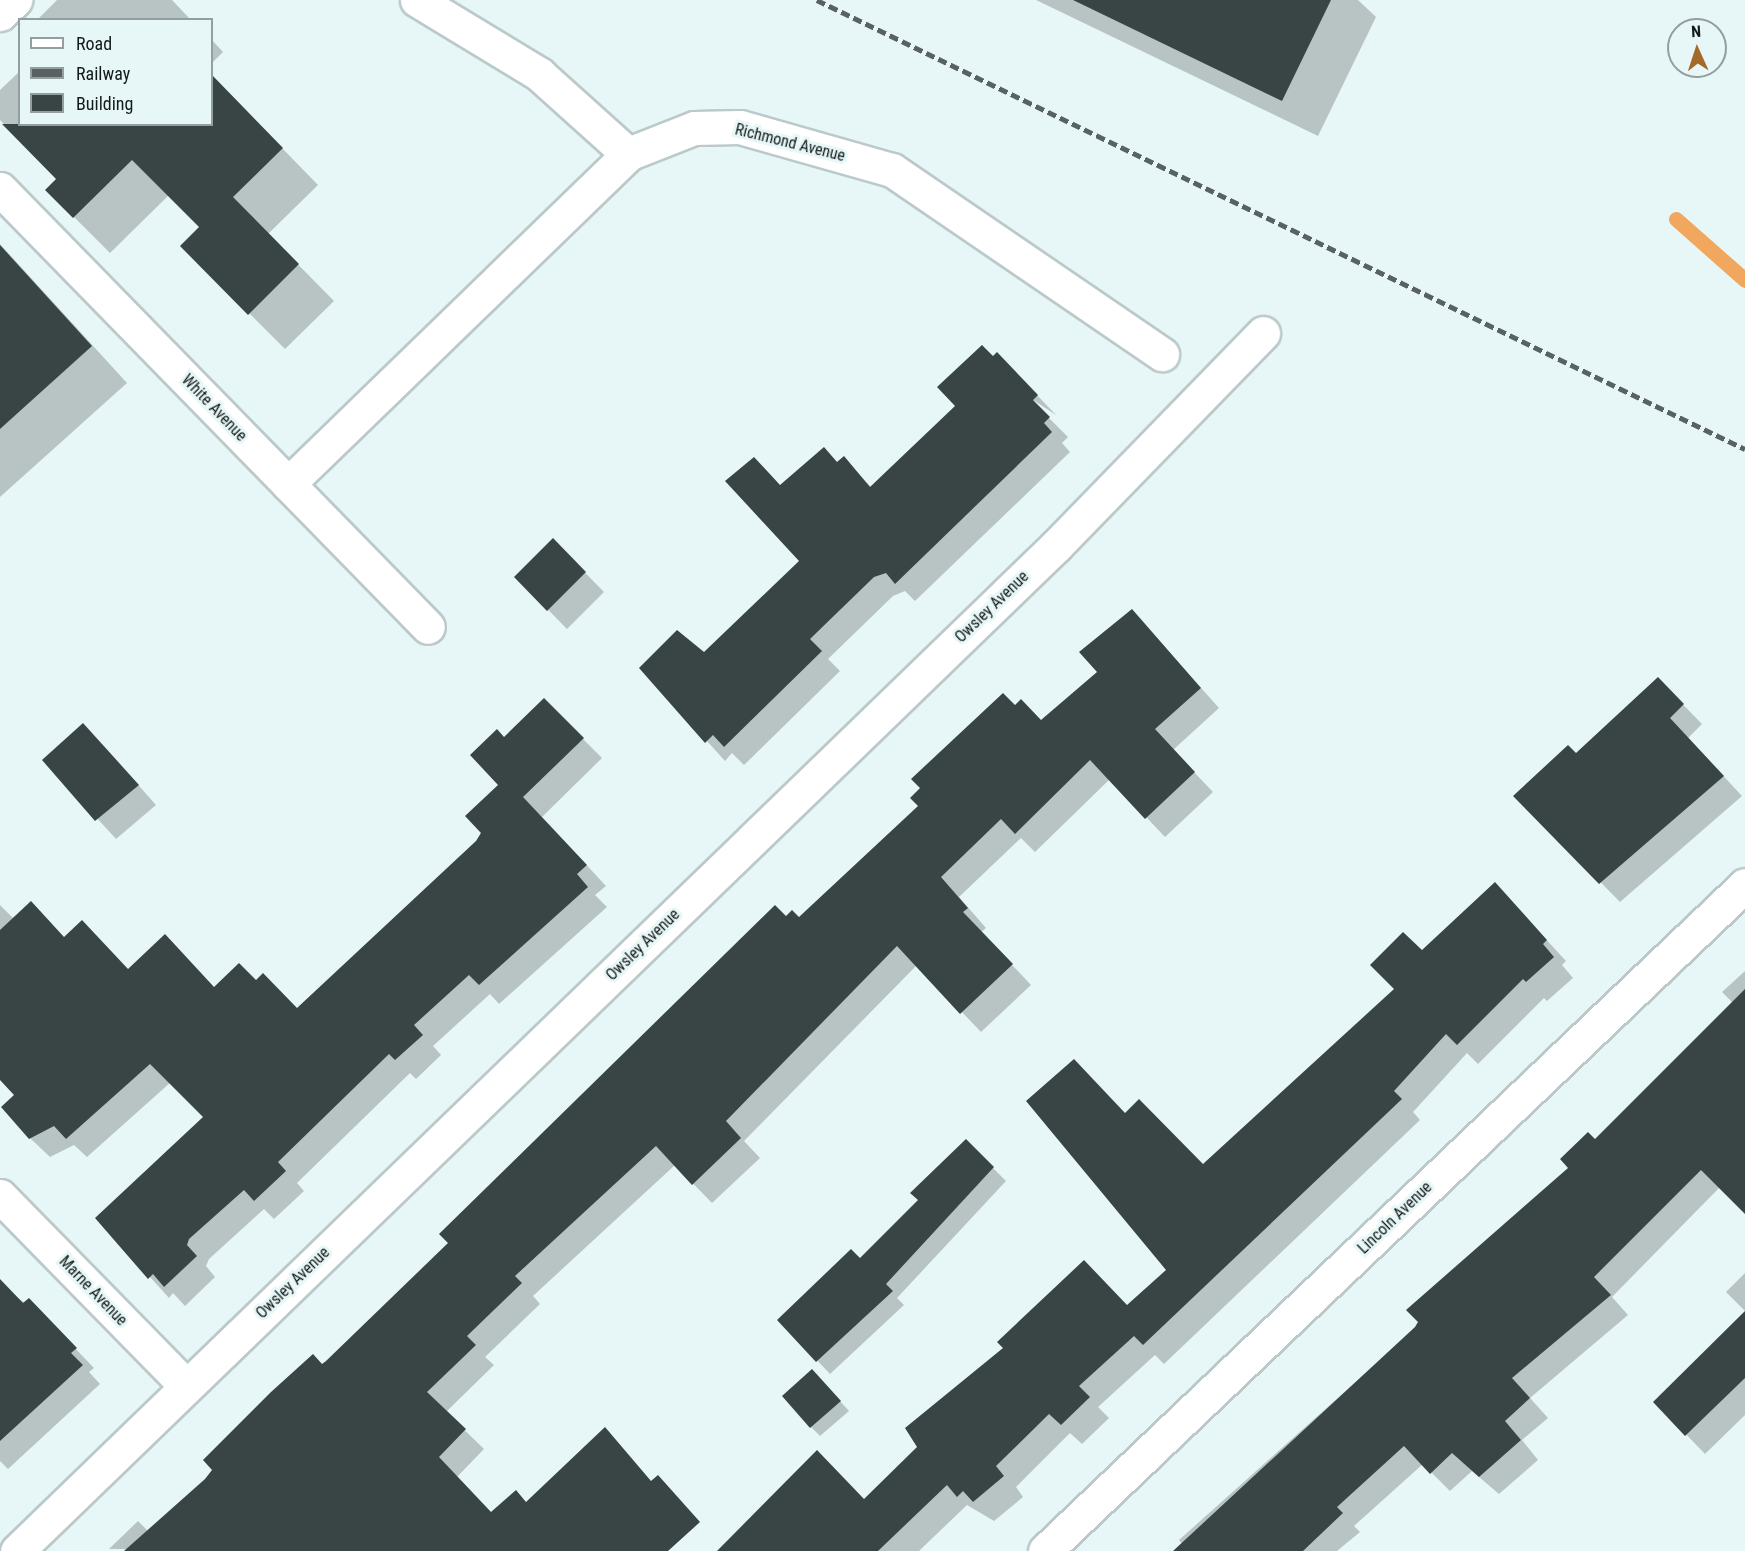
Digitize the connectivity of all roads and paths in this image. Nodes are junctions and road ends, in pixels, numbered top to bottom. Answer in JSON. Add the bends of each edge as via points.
{"nodes":[{"id":1,"x":15,"y":0,"type":"edge"},
{"id":2,"x":417,"y":0,"type":"edge"},
{"id":3,"x":0,"y":14,"type":"edge"},
{"id":4,"x":628,"y":154,"type":"junction"},
{"id":5,"x":0,"y":189,"type":"edge"},
{"id":6,"x":1263,"y":333,"type":"dead end"},
{"id":7,"x":1162,"y":354,"type":"dead end"},
{"id":8,"x":288,"y":484,"type":"junction"},
{"id":9,"x":428,"y":627,"type":"dead end"},
{"id":10,"x":1745,"y":885,"type":"edge"},
{"id":11,"x":0,"y":1196,"type":"edge"},
{"id":12,"x":186,"y":1386,"type":"junction"},
{"id":13,"x":17,"y":1551,"type":"edge"},
{"id":14,"x":1046,"y":1551,"type":"edge"}],
"edges":[{"from":1,"to":3,"type":"street"},
{"from":2,"to":4,"type":"street","via":[[539,74]]},
{"from":4,"to":7,"type":"street","name":"Richmond Avenue","via":[[694,128],[740,127],[892,170]]},
{"from":4,"to":8,"type":"street"},
{"from":5,"to":8,"type":"street","name":"White Avenue"},
{"from":6,"to":12,"type":"street","name":"Owsley Avenue","via":[[1047,555]]},
{"from":8,"to":9,"type":"street","name":"White Avenue"},
{"from":10,"to":14,"type":"street","name":"Lincoln Avenue"},
{"from":11,"to":12,"type":"street","name":"Marne Avenue"},
{"from":12,"to":13,"type":"street","name":"Owsley Avenue"}]}
